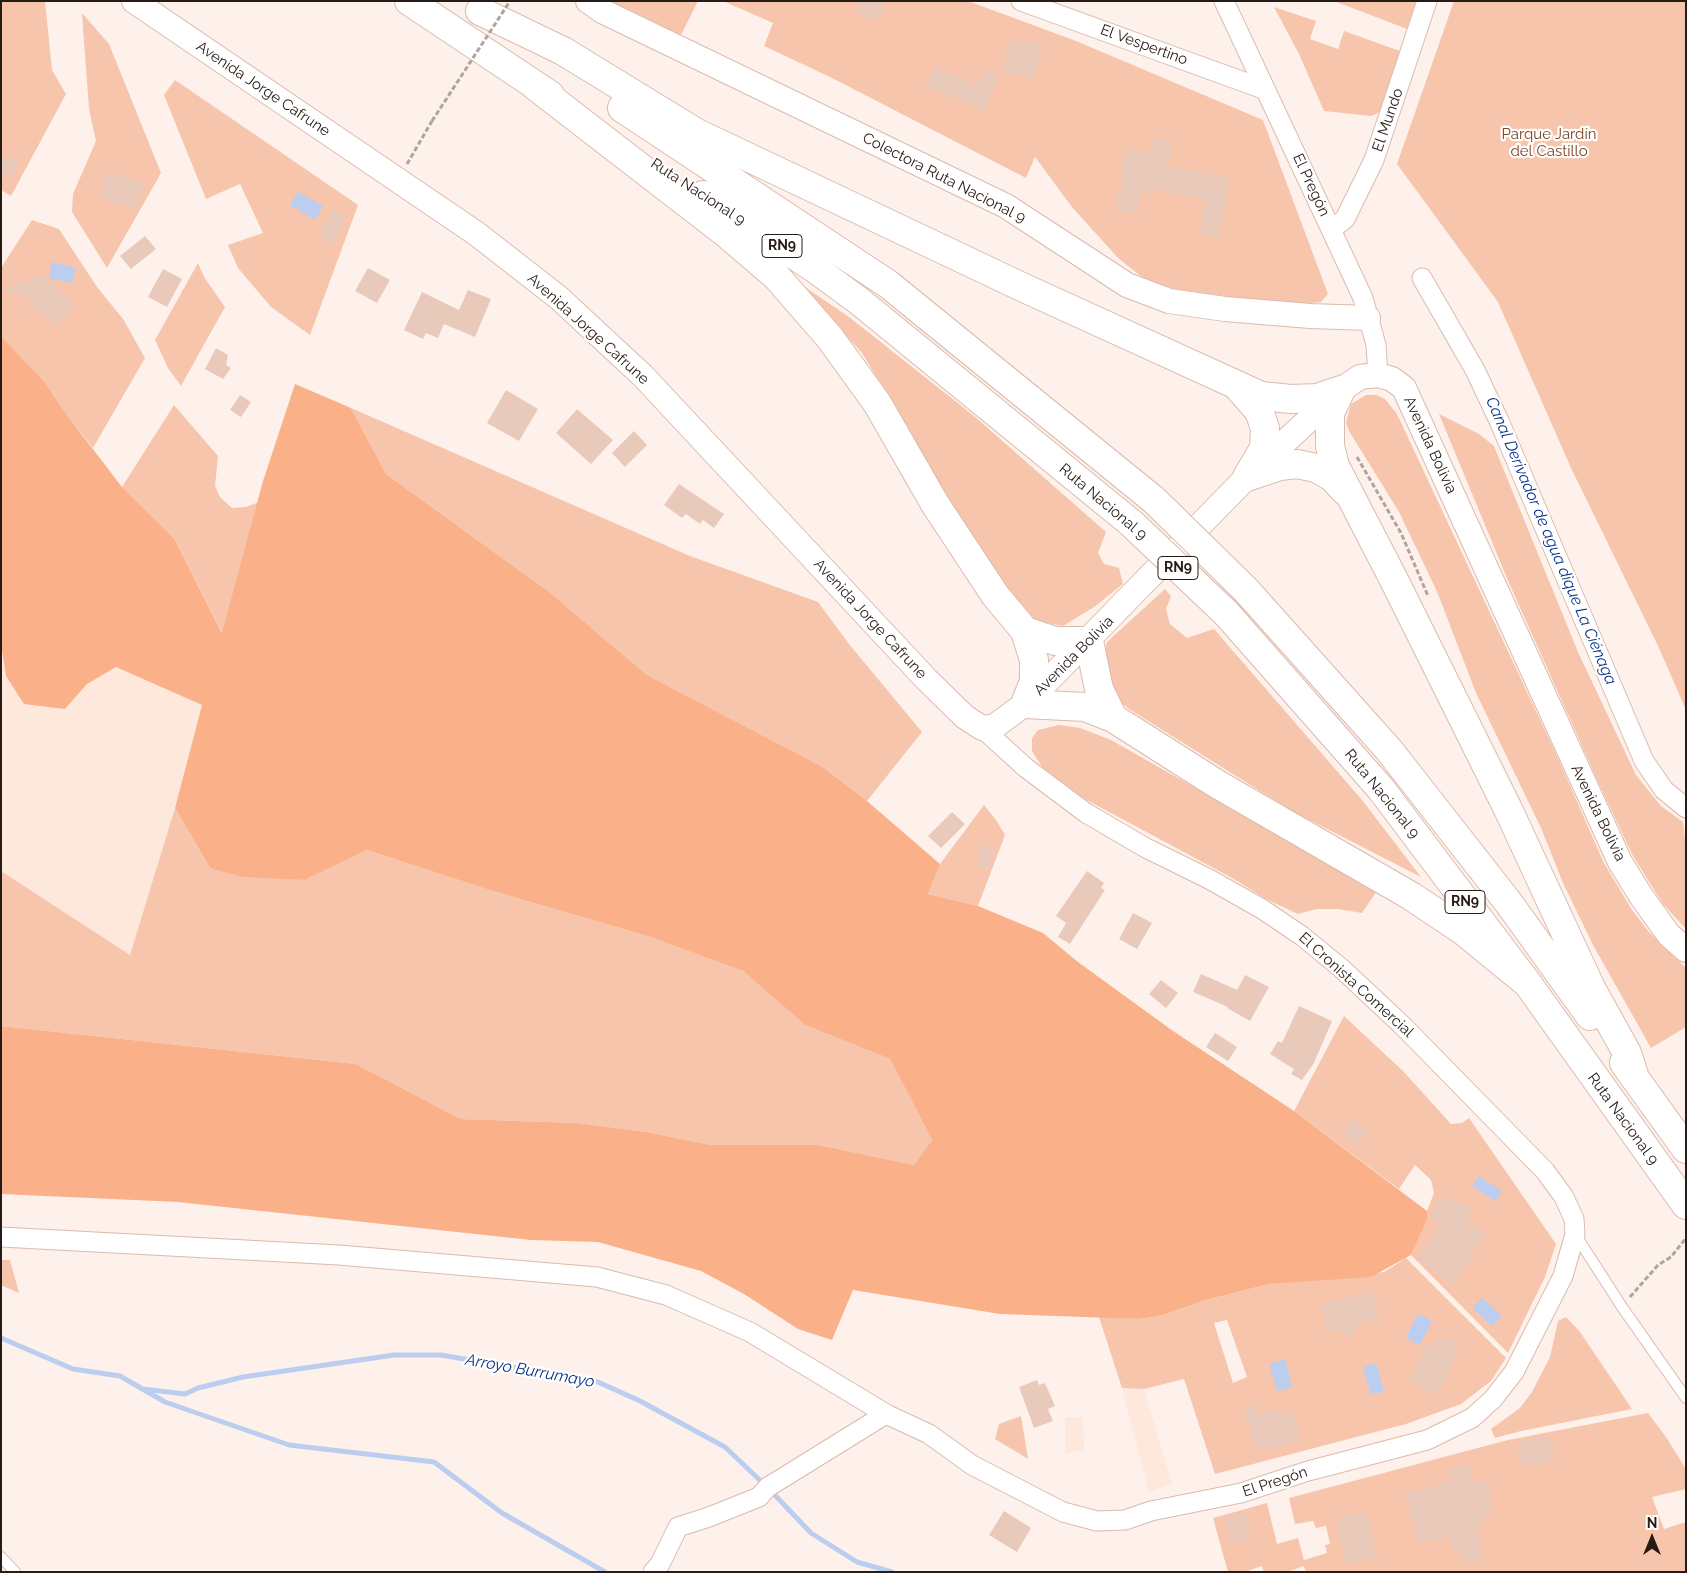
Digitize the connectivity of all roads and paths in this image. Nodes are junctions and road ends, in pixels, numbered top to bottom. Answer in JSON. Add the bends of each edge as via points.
{"nodes":[{"id":1,"x":134,"y":1,"type":"edge"},
{"id":2,"x":410,"y":1,"type":"edge"},
{"id":3,"x":510,"y":1,"type":"edge"},
{"id":4,"x":588,"y":1,"type":"edge"},
{"id":5,"x":1021,"y":1,"type":"edge"},
{"id":6,"x":1224,"y":1,"type":"edge"},
{"id":7,"x":1426,"y":1,"type":"edge"},
{"id":8,"x":472,"y":6,"type":"edge"},
{"id":9,"x":535,"y":86,"type":"junction"},
{"id":10,"x":1266,"y":90,"type":"junction"},
{"id":11,"x":398,"y":181,"type":"junction"},
{"id":12,"x":1332,"y":229,"type":"junction"},
{"id":13,"x":1422,"y":278,"type":"dead end"},
{"id":14,"x":1368,"y":318,"type":"junction"},
{"id":15,"x":1378,"y":375,"type":"junction"},
{"id":16,"x":1236,"y":385,"type":"junction"},
{"id":17,"x":1341,"y":390,"type":"junction"},
{"id":18,"x":1247,"y":477,"type":"junction"},
{"id":19,"x":1353,"y":499,"type":"junction"},
{"id":20,"x":1025,"y":631,"type":"junction"},
{"id":21,"x":1089,"y":641,"type":"junction"},
{"id":22,"x":1025,"y":704,"type":"junction"},
{"id":23,"x":1113,"y":718,"type":"junction"},
{"id":24,"x":982,"y":728,"type":"junction"},
{"id":25,"x":1686,"y":808,"type":"edge"},
{"id":26,"x":1686,"y":950,"type":"edge"},
{"id":27,"x":1528,"y":984,"type":"junction"},
{"id":28,"x":1635,"y":1078,"type":"junction"},
{"id":29,"x":1686,"y":1149,"type":"edge"},
{"id":30,"x":1686,"y":1205,"type":"edge"},
{"id":31,"x":1575,"y":1234,"type":"junction"},
{"id":32,"x":1,"y":1237,"type":"edge"},
{"id":33,"x":1686,"y":1238,"type":"edge"},
{"id":34,"x":1622,"y":1307,"type":"junction"},
{"id":35,"x":1686,"y":1398,"type":"edge"},
{"id":36,"x":886,"y":1414,"type":"junction"},
{"id":37,"x":1,"y":1556,"type":"edge"},
{"id":38,"x":15,"y":1572,"type":"edge"},
{"id":39,"x":653,"y":1572,"type":"edge"}],
"edges":[{"from":1,"to":11,"type":"street","name":"Avenida Jorge Cafrune"},
{"from":2,"to":9,"type":"highway","name":"Ruta Nacional 9","number":"RN9"},
{"from":3,"to":11,"type":"path","bridge":true,"via":[[432,121]]},
{"from":4,"to":14,"type":"street","name":"Colectora Ruta Nacional 9","via":[[602,11],[1006,206],[1127,284],[1169,300],[1225,309]]},
{"from":5,"to":10,"type":"street","name":"El Vespertino"},
{"from":6,"to":10,"type":"street","name":"El Pregón"},
{"from":7,"to":12,"type":"street","name":"El Mundo","via":[[1374,160],[1344,219]]},
{"from":8,"to":16,"type":"highway","via":[[563,51],[697,133]]},
{"from":8,"to":28,"type":"highway","name":"Ruta Nacional 9","number":"RN9","bridge":true,"via":[[888,284],[1154,500],[1246,590],[1389,750],[1508,902]]},
{"from":9,"to":20,"type":"highway","via":[[776,276],[830,338],[877,403],[941,512],[996,595]]},
{"from":9,"to":27,"type":"highway","name":"Ruta Nacional 9","number":"RN9","bridge":true,"via":[[860,300],[1131,523],[1226,613],[1381,789]]},
{"from":10,"to":12,"type":"street","name":"El Pregón"},
{"from":11,"to":24,"type":"street","name":"Avenida Jorge Cafrune","via":[[477,234],[573,311],[643,376],[927,680],[965,717]]},
{"from":12,"to":14,"type":"street","name":"El Pregón","via":[[1363,298]]},
{"from":13,"to":25,"type":"street","via":[[1475,370],[1500,423],[1644,761],[1664,790]]},
{"from":14,"to":15,"type":"street","name":"El Pregón","via":[[1376,345]]},
{"from":15,"to":17,"type":"street","name":"Avenida Bolivia","via":[[1360,377]]},
{"from":15,"to":26,"type":"street","name":"Avenida Bolivia","via":[[1392,379],[1404,388],[1620,862],[1669,935]]},
{"from":16,"to":17,"type":"highway","via":[[1261,396],[1291,399],[1317,398]]},
{"from":16,"to":18,"type":"highway","via":[[1259,411],[1265,428],[1264,448]]},
{"from":17,"to":18,"type":"street","name":"Avenida Bolivia"},
{"from":17,"to":19,"type":"highway","via":[[1330,413],[1330,446],[1335,466]]},
{"from":18,"to":19,"type":"highway","via":[[1280,466],[1298,464],[1316,468],[1332,477]]},
{"from":18,"to":21,"type":"street","name":"Avenida Bolivia"},
{"from":19,"to":28,"type":"highway","via":[[1508,809],[1591,988],[1627,1053]]},
{"from":20,"to":21,"type":"highway","via":[[1055,641]]},
{"from":20,"to":22,"type":"highway","via":[[1034,660],[1034,681]]},
{"from":21,"to":22,"type":"street","name":"Avenida Bolivia"},
{"from":21,"to":23,"type":"highway","via":[[1099,689]]},
{"from":22,"to":23,"type":"highway","via":[[1085,707]]},
{"from":22,"to":24,"type":"street","name":"Avenida Bolivia","via":[[995,726]]},
{"from":23,"to":27,"type":"highway","via":[[1217,784],[1411,896],[1462,930]]},
{"from":24,"to":31,"type":"street","name":"El Cronista Comercial","via":[[1026,768],[1086,813],[1262,909],[1341,968],[1404,1026],[1545,1171],[1564,1198],[1574,1219]]},
{"from":27,"to":30,"type":"highway","name":"Ruta Nacional 9","number":"RN9"},
{"from":28,"to":29,"type":"highway","name":"Ruta Nacional 9","number":"RN9"},
{"from":31,"to":34,"type":"lane"},
{"from":31,"to":36,"type":"street","name":"El Pregón","via":[[1563,1276],[1514,1372],[1493,1399],[1472,1418],[1427,1440],[1308,1471],[1241,1493],[1151,1511],[1125,1520],[1097,1521],[1063,1512],[1032,1497],[972,1465],[929,1434]]},
{"from":32,"to":36,"type":"street","name":"El Pregón","via":[[339,1255],[597,1277],[666,1295],[750,1332]]},
{"from":33,"to":34,"type":"path","via":[[1671,1257],[1658,1264]]},
{"from":34,"to":35,"type":"lane"},
{"from":36,"to":39,"type":"street","via":[[768,1487],[759,1497],[710,1518],[678,1527]]},
{"from":37,"to":38,"type":"lane"}]}
